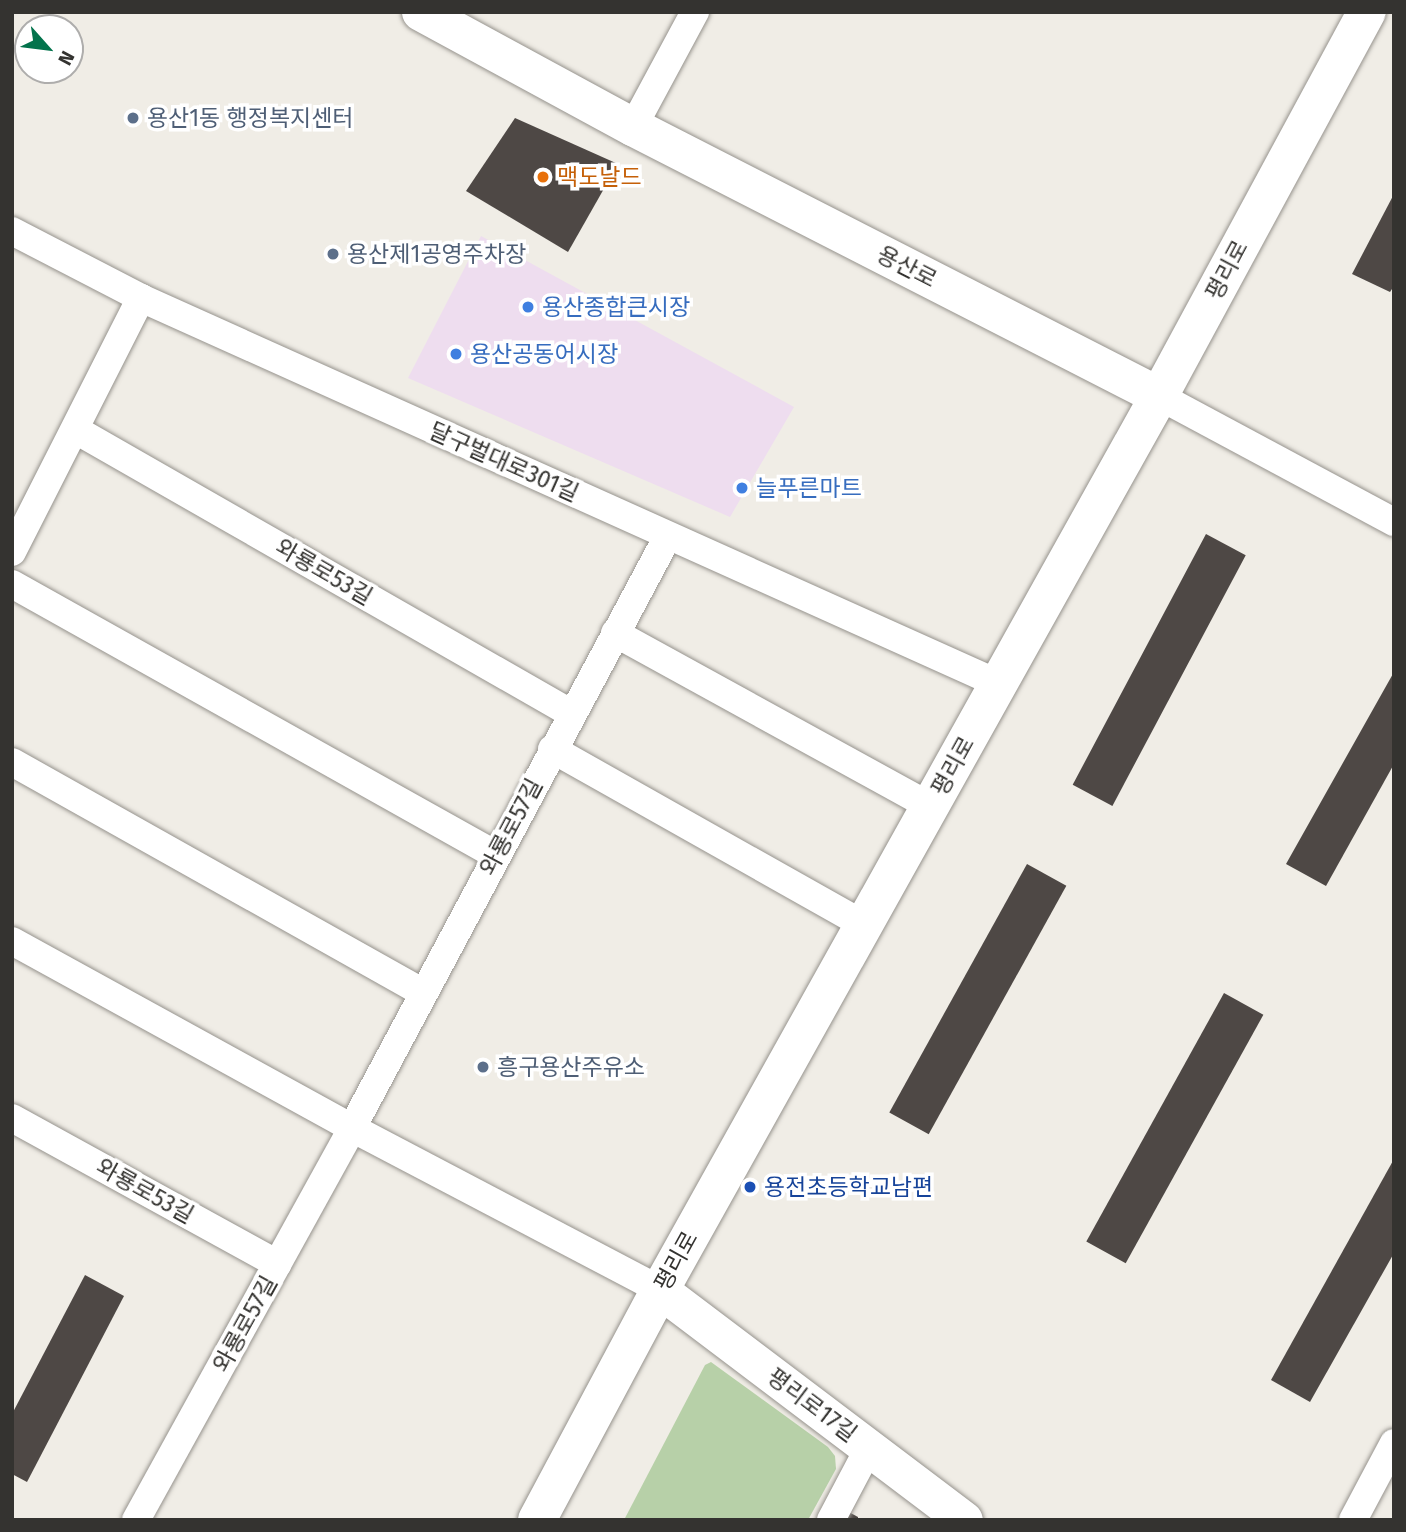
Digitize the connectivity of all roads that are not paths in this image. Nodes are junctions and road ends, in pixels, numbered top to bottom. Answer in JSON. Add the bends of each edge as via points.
{"nodes":[{"id":1,"x":421,"y":12,"type":"edge"},
{"id":2,"x":695,"y":12,"type":"edge"},
{"id":3,"x":1367,"y":12,"type":"edge"},
{"id":4,"x":633,"y":127,"type":"junction"},
{"id":5,"x":12,"y":231,"type":"edge"},
{"id":6,"x":141,"y":298,"type":"junction"},
{"id":7,"x":1159,"y":396,"type":"junction"},
{"id":8,"x":76,"y":430,"type":"junction"},
{"id":9,"x":1394,"y":522,"type":"edge"},
{"id":10,"x":668,"y":536,"type":"junction"},
{"id":11,"x":12,"y":552,"type":"edge"},
{"id":12,"x":12,"y":584,"type":"edge"},
{"id":13,"x":615,"y":633,"type":"junction"},
{"id":14,"x":999,"y":684,"type":"junction"},
{"id":15,"x":572,"y":714,"type":"junction"},
{"id":16,"x":552,"y":749,"type":"junction"},
{"id":17,"x":12,"y":762,"type":"edge"},
{"id":18,"x":930,"y":806,"type":"junction"},
{"id":19,"x":496,"y":855,"type":"junction"},
{"id":20,"x":864,"y":925,"type":"junction"},
{"id":21,"x":12,"y":941,"type":"edge"},
{"id":22,"x":424,"y":993,"type":"junction"},
{"id":23,"x":12,"y":1118,"type":"edge"},
{"id":24,"x":352,"y":1128,"type":"junction"},
{"id":25,"x":278,"y":1264,"type":"junction"},
{"id":26,"x":660,"y":1290,"type":"junction"},
{"id":27,"x":1394,"y":1443,"type":"edge"},
{"id":28,"x":869,"y":1448,"type":"junction"},
{"id":29,"x":136,"y":1520,"type":"edge"},
{"id":30,"x":537,"y":1520,"type":"edge"},
{"id":31,"x":831,"y":1520,"type":"edge"},
{"id":32,"x":964,"y":1520,"type":"edge"},
{"id":33,"x":1353,"y":1520,"type":"edge"}],
"edges":[{"from":1,"to":4,"type":"main road","name":"용산로"},
{"from":2,"to":4,"type":"street"},
{"from":3,"to":7,"type":"main road","name":"평리로"},
{"from":4,"to":7,"type":"main road","name":"용산로"},
{"from":5,"to":6,"type":"street","name":"달구벌대로301길"},
{"from":6,"to":8,"type":"street"},
{"from":6,"to":10,"type":"street","name":"달구벌대로301길"},
{"from":7,"to":9,"type":"street","name":"용산로"},
{"from":7,"to":14,"type":"main road","name":"평리로"},
{"from":8,"to":11,"type":"street"},
{"from":8,"to":15,"type":"street","name":"와룡로53길"},
{"from":10,"to":13,"type":"street","name":"와룡로57길"},
{"from":10,"to":14,"type":"street","name":"달구벌대로301길"},
{"from":12,"to":19,"type":"street"},
{"from":13,"to":15,"type":"street","name":"와룡로57길"},
{"from":13,"to":18,"type":"street"},
{"from":14,"to":18,"type":"main road","name":"평리로"},
{"from":15,"to":16,"type":"street","name":"와룡로57길"},
{"from":16,"to":19,"type":"street","name":"와룡로57길"},
{"from":16,"to":20,"type":"street"},
{"from":17,"to":22,"type":"street"},
{"from":18,"to":20,"type":"main road","name":"평리로"},
{"from":19,"to":22,"type":"street","name":"와룡로57길"},
{"from":20,"to":26,"type":"main road","name":"평리로"},
{"from":21,"to":24,"type":"street"},
{"from":22,"to":24,"type":"street","name":"와룡로57길"},
{"from":23,"to":25,"type":"street","name":"와룡로53길"},
{"from":24,"to":25,"type":"street","name":"와룡로57길"},
{"from":24,"to":26,"type":"street"},
{"from":25,"to":29,"type":"street","name":"와룡로57길"},
{"from":26,"to":28,"type":"street","name":"평리로17길"},
{"from":26,"to":30,"type":"main road","name":"평리로"},
{"from":27,"to":33,"type":"street"},
{"from":28,"to":31,"type":"street"},
{"from":28,"to":32,"type":"street","name":"평리로17길"}]}
